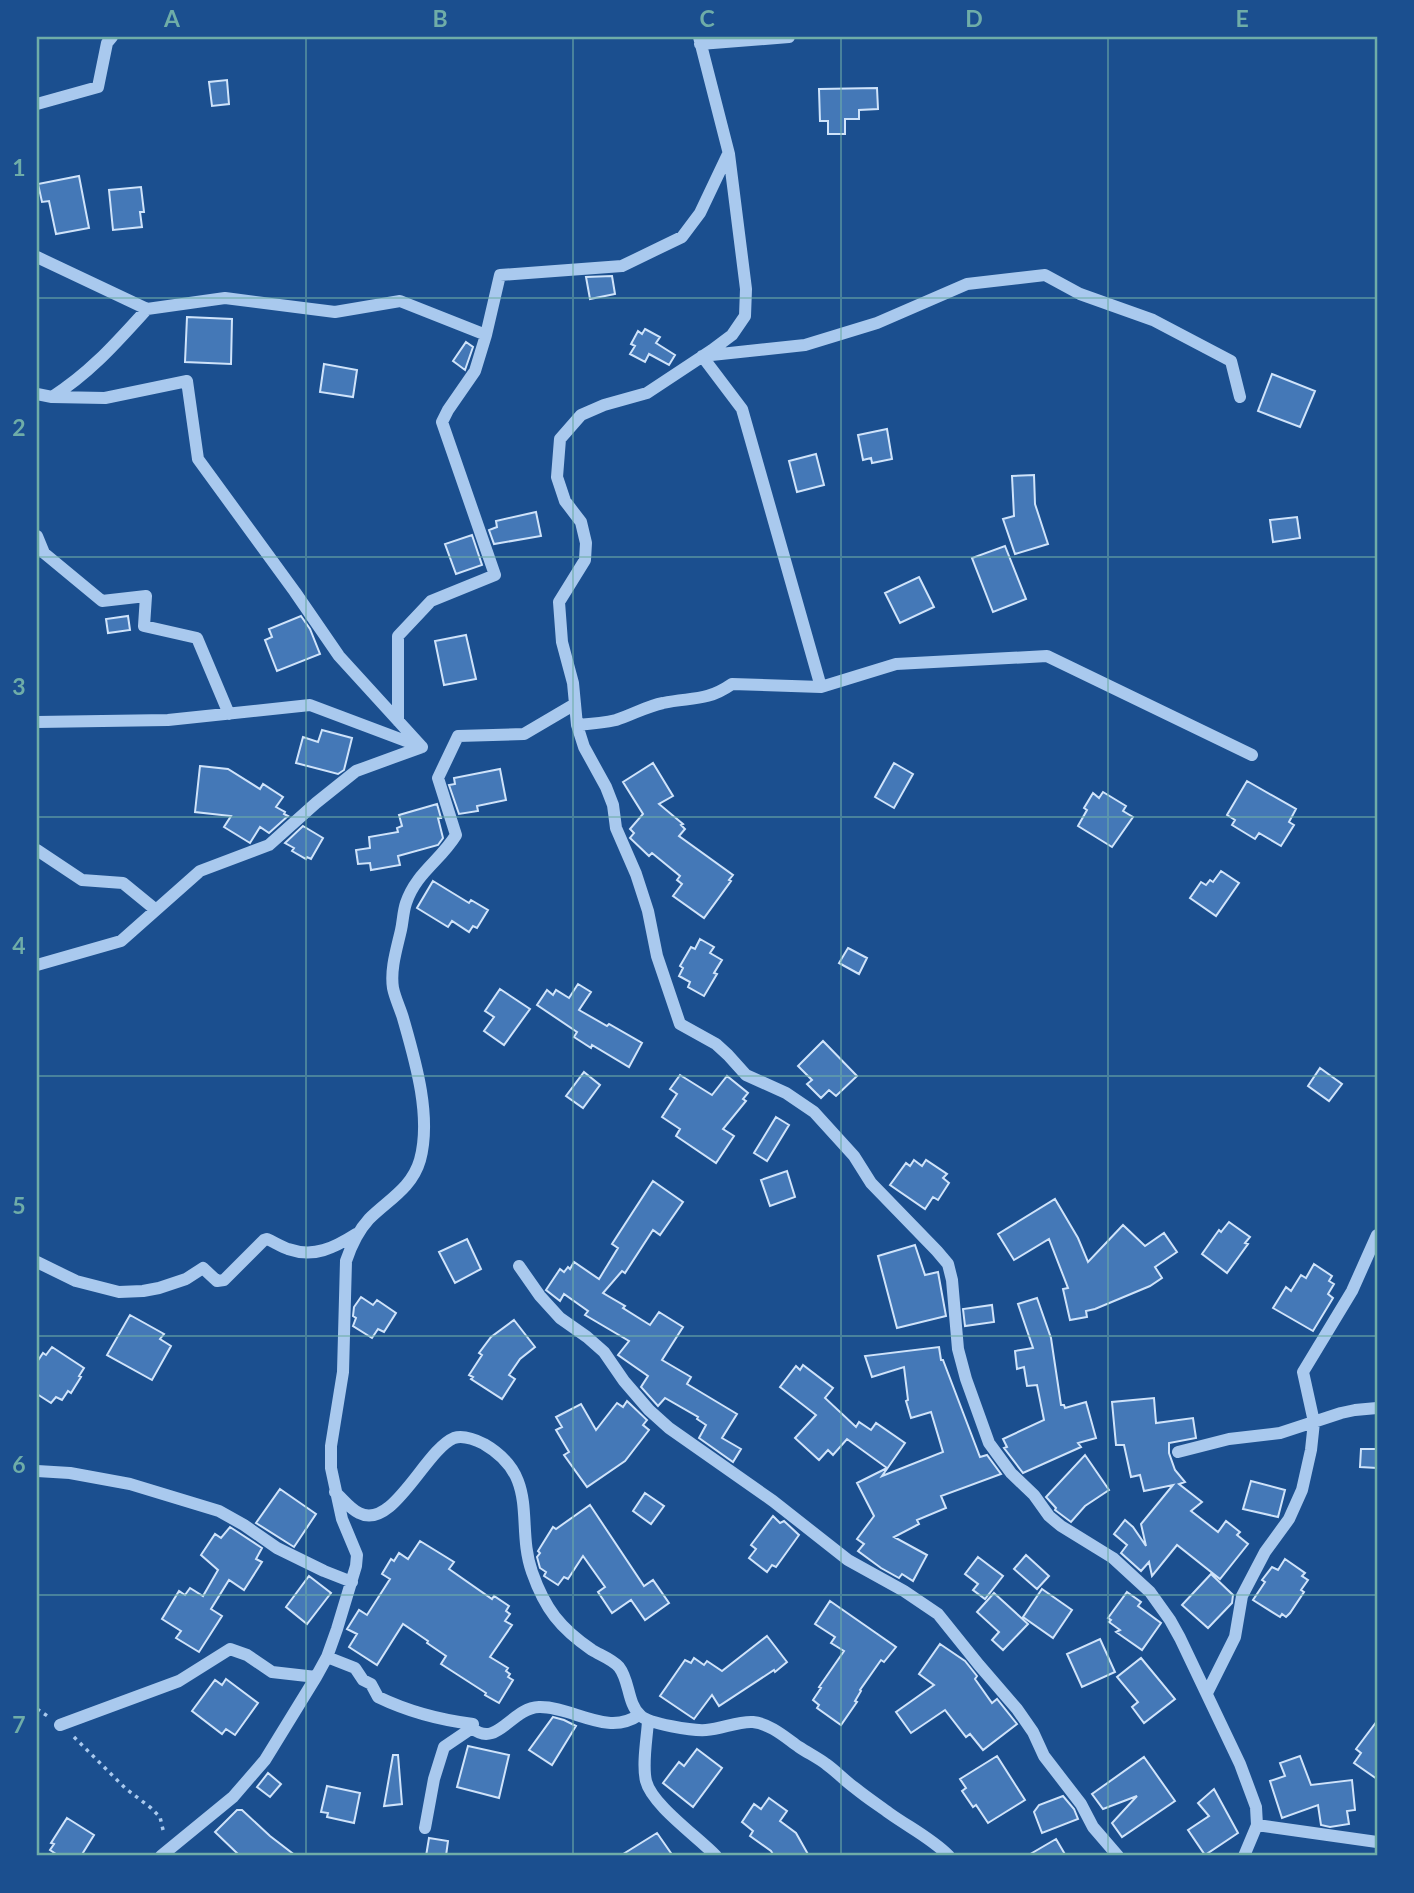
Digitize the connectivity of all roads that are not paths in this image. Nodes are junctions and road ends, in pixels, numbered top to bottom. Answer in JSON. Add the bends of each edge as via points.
{"nodes":[{"id":1,"x":112,"y":37,"type":"edge"},
{"id":2,"x":789,"y":37,"type":"edge"},
{"id":3,"x":699,"y":40,"type":"edge"},
{"id":4,"x":37,"y":104,"type":"edge"},
{"id":5,"x":729,"y":154,"type":"junction"},
{"id":6,"x":37,"y":257,"type":"edge"},
{"id":7,"x":147,"y":309,"type":"junction"},
{"id":8,"x":486,"y":335,"type":"junction"},
{"id":9,"x":702,"y":356,"type":"junction"},
{"id":10,"x":37,"y":394,"type":"edge"},
{"id":11,"x":52,"y":397,"type":"junction"},
{"id":12,"x":1240,"y":397,"type":"dead end"},
{"id":13,"x":37,"y":536,"type":"edge"},
{"id":14,"x":821,"y":687,"type":"junction"},
{"id":15,"x":575,"y":704,"type":"junction"},
{"id":16,"x":229,"y":714,"type":"junction"},
{"id":17,"x":398,"y":721,"type":"junction"},
{"id":18,"x":37,"y":722,"type":"edge"},
{"id":19,"x":577,"y":725,"type":"junction"},
{"id":20,"x":422,"y":747,"type":"junction"},
{"id":21,"x":1252,"y":755,"type":"dead end"},
{"id":22,"x":37,"y":850,"type":"edge"},
{"id":23,"x":156,"y":910,"type":"junction"},
{"id":24,"x":37,"y":965,"type":"edge"},
{"id":25,"x":360,"y":1232,"type":"junction"},
{"id":26,"x":1377,"y":1235,"type":"edge"},
{"id":27,"x":37,"y":1262,"type":"edge"},
{"id":28,"x":519,"y":1266,"type":"dead end"},
{"id":29,"x":1377,"y":1408,"type":"edge"},
{"id":30,"x":1314,"y":1422,"type":"junction"},
{"id":31,"x":1178,"y":1452,"type":"dead end"},
{"id":32,"x":37,"y":1471,"type":"edge"},
{"id":33,"x":335,"y":1492,"type":"junction"},
{"id":34,"x":352,"y":1582,"type":"junction"},
{"id":35,"x":327,"y":1657,"type":"junction"},
{"id":36,"x":316,"y":1677,"type":"junction"},
{"id":37,"x":1206,"y":1693,"type":"junction"},
{"id":38,"x":644,"y":1718,"type":"junction"},
{"id":39,"x":60,"y":1725,"type":"road end"},
{"id":40,"x":472,"y":1728,"type":"junction"},
{"id":41,"x":1257,"y":1825,"type":"junction"},
{"id":42,"x":425,"y":1828,"type":"dead end"},
{"id":43,"x":1377,"y":1842,"type":"edge"},
{"id":44,"x":165,"y":1853,"type":"edge"},
{"id":45,"x":716,"y":1856,"type":"edge"},
{"id":46,"x":949,"y":1856,"type":"edge"},
{"id":47,"x":1118,"y":1856,"type":"edge"},
{"id":48,"x":1244,"y":1856,"type":"edge"}],
"edges":[{"from":1,"to":4,"type":"street","via":[[98,87]]},
{"from":2,"to":3,"type":"street"},
{"from":3,"to":5,"type":"street"},
{"from":5,"to":8,"type":"street","via":[[700,214],[682,237],[622,266],[500,275]]},
{"from":5,"to":9,"type":"street","via":[[746,289],[745,316],[732,335]]},
{"from":6,"to":7,"type":"street"},
{"from":7,"to":8,"type":"street","via":[[225,298],[335,312],[400,301]]},
{"from":7,"to":11,"type":"street","via":[[111,349]]},
{"from":8,"to":17,"type":"street","via":[[475,371],[442,422],[495,575],[430,601],[398,636]]},
{"from":9,"to":12,"type":"street","via":[[805,345],[877,323],[967,284],[1045,275],[1080,294],[1153,320],[1231,361]]},
{"from":9,"to":14,"type":"street","via":[[743,409]]},
{"from":9,"to":15,"type":"street","via":[[647,393],[581,415],[560,439],[557,477],[565,501],[581,522],[586,543],[585,559],[559,602]]},
{"from":10,"to":11,"type":"street"},
{"from":11,"to":17,"type":"street","via":[[105,398],[187,381],[198,459],[339,656]]},
{"from":13,"to":16,"type":"street","via":[[44,553],[102,601],[146,596],[144,625],[197,638]]},
{"from":14,"to":19,"type":"street","via":[[732,684],[695,700],[663,703],[614,720]]},
{"from":14,"to":21,"type":"street","via":[[896,664],[1047,656]]},
{"from":15,"to":19,"type":"street"},
{"from":15,"to":25,"type":"street","via":[[524,734],[458,736],[438,778],[456,835],[416,881],[406,903],[393,972],[423,1108],[420,1159],[402,1191]]},
{"from":16,"to":18,"type":"street"},
{"from":16,"to":20,"type":"street","via":[[310,705]]},
{"from":17,"to":20,"type":"street"},
{"from":19,"to":37,"type":"street","via":[[613,806],[616,828],[636,874],[680,1024],[716,1044],[746,1075],[814,1112],[854,1156],[871,1183],[948,1264],[958,1349],[989,1443],[1055,1521],[1113,1558],[1150,1592],[1181,1638]]},
{"from":20,"to":23,"type":"street","via":[[356,771],[270,845],[200,872]]},
{"from":22,"to":23,"type":"street","via":[[82,880],[123,883]]},
{"from":23,"to":24,"type":"street","via":[[121,941]]},
{"from":25,"to":27,"type":"street","via":[[323,1252],[310,1253],[267,1239],[224,1280],[217,1281],[203,1268],[186,1279],[143,1291],[119,1292],[76,1281]]},
{"from":25,"to":33,"type":"street","via":[[346,1261],[343,1372],[331,1446]]},
{"from":26,"to":30,"type":"street","via":[[1352,1292],[1303,1372]]},
{"from":28,"to":47,"type":"street","via":[[560,1318],[604,1352],[624,1381],[669,1428],[848,1560],[938,1614],[1017,1709],[1044,1756]]},
{"from":29,"to":30,"type":"street"},
{"from":30,"to":31,"type":"street"},
{"from":30,"to":37,"type":"street","via":[[1302,1490],[1242,1596],[1235,1637]]},
{"from":32,"to":34,"type":"street","via":[[130,1484],[219,1511],[277,1548]]},
{"from":33,"to":34,"type":"street","via":[[357,1555]]},
{"from":33,"to":38,"type":"street","via":[[359,1513],[379,1514],[403,1494],[430,1457],[454,1438],[483,1444],[501,1457],[523,1495],[531,1570],[553,1616],[568,1633],[618,1667],[631,1701]]},
{"from":34,"to":35,"type":"street"},
{"from":35,"to":36,"type":"street"},
{"from":35,"to":40,"type":"street","via":[[355,1668],[377,1698],[402,1709],[473,1724]]},
{"from":36,"to":39,"type":"street","via":[[272,1672],[230,1649],[179,1681]]},
{"from":36,"to":44,"type":"street","via":[[265,1760],[233,1797]]},
{"from":37,"to":41,"type":"street","via":[[1249,1784]]},
{"from":38,"to":40,"type":"street","via":[[608,1723],[540,1707],[517,1714],[496,1732],[485,1735]]},
{"from":38,"to":45,"type":"street","via":[[646,1782],[662,1807]]},
{"from":38,"to":46,"type":"street","via":[[706,1730],[752,1722],[768,1726]]},
{"from":40,"to":42,"type":"street","via":[[444,1748]]},
{"from":41,"to":43,"type":"street"},
{"from":41,"to":48,"type":"street"}]}
